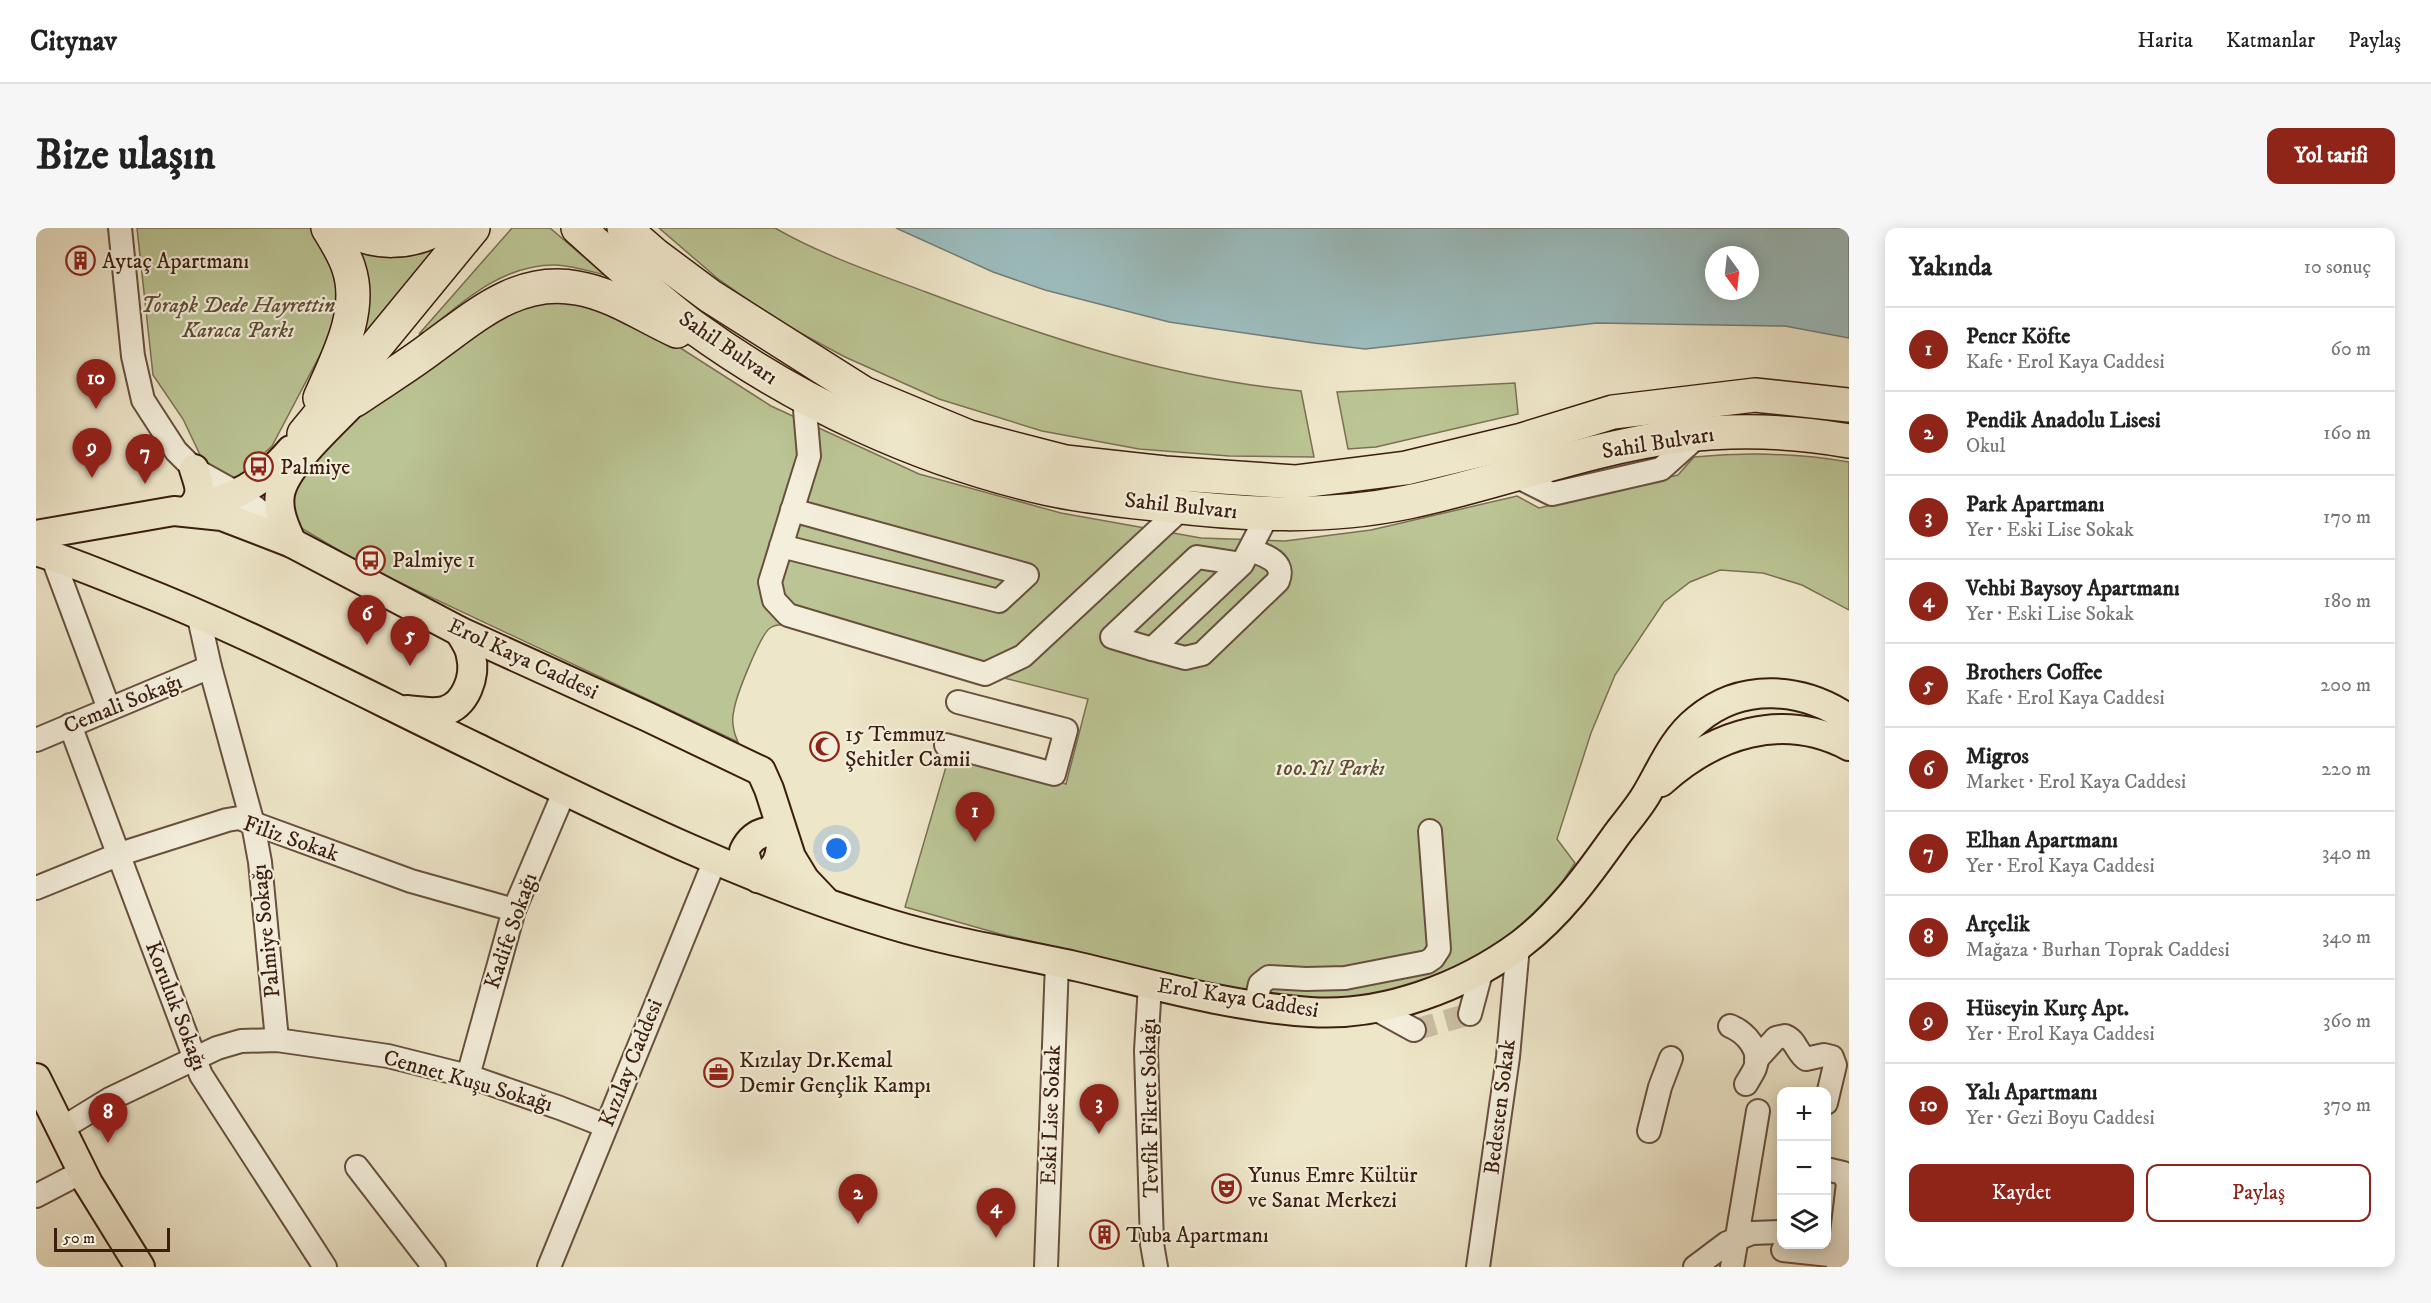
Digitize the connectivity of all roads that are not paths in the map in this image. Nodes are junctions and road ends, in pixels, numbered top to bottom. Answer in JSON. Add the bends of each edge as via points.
{"nodes":[{"id":1,"x":120,"y":228,"type":"edge"},
{"id":2,"x":328,"y":228,"type":"edge"},
{"id":3,"x":345,"y":228,"type":"edge"},
{"id":4,"x":440,"y":228,"type":"edge"},
{"id":5,"x":472,"y":228,"type":"edge"},
{"id":6,"x":496,"y":228,"type":"edge"},
{"id":7,"x":578,"y":228,"type":"edge"},
{"id":8,"x":624,"y":228,"type":"edge"},
{"id":9,"x":734,"y":356,"type":"junction"},
{"id":10,"x":804,"y":398,"type":"junction"},
{"id":11,"x":355,"y":400,"type":"junction"},
{"id":12,"x":1849,"y":405,"type":"edge"},
{"id":13,"x":304,"y":434,"type":"junction"},
{"id":14,"x":1849,"y":441,"type":"edge"},
{"id":15,"x":194,"y":469,"type":"junction"},
{"id":16,"x":237,"y":493,"type":"junction"},
{"id":17,"x":1182,"y":507,"type":"junction"},
{"id":18,"x":183,"y":509,"type":"junction"},
{"id":19,"x":792,"y":510,"type":"junction"},
{"id":20,"x":1268,"y":514,"type":"junction"},
{"id":21,"x":92,"y":525,"type":"junction"},
{"id":22,"x":292,"y":543,"type":"junction"},
{"id":23,"x":781,"y":546,"type":"junction"},
{"id":24,"x":41,"y":547,"type":"edge"},
{"id":25,"x":1246,"y":557,"type":"junction"},
{"id":26,"x":83,"y":568,"type":"junction"},
{"id":27,"x":198,"y":613,"type":"junction"},
{"id":28,"x":459,"y":631,"type":"junction"},
{"id":29,"x":1152,"y":649,"type":"junction"},
{"id":30,"x":210,"y":667,"type":"junction"},
{"id":31,"x":958,"y":702,"type":"dead end"},
{"id":32,"x":109,"y":709,"type":"junction"},
{"id":33,"x":399,"y":709,"type":"junction"},
{"id":34,"x":1849,"y":719,"type":"edge"},
{"id":35,"x":70,"y":724,"type":"junction"},
{"id":36,"x":36,"y":740,"type":"edge"},
{"id":37,"x":946,"y":745,"type":"dead end"},
{"id":38,"x":1849,"y":746,"type":"edge"},
{"id":39,"x":565,"y":790,"type":"junction"},
{"id":40,"x":1646,"y":795,"type":"junction"},
{"id":41,"x":253,"y":824,"type":"junction"},
{"id":42,"x":1430,"y":831,"type":"dead end"},
{"id":43,"x":782,"y":834,"type":"junction"},
{"id":44,"x":120,"y":854,"type":"junction"},
{"id":45,"x":715,"y":860,"type":"junction"},
{"id":46,"x":758,"y":878,"type":"junction"},
{"id":47,"x":36,"y":888,"type":"edge"},
{"id":48,"x":828,"y":903,"type":"junction"},
{"id":49,"x":514,"y":910,"type":"junction"},
{"id":50,"x":1518,"y":946,"type":"junction"},
{"id":51,"x":1057,"y":962,"type":"junction"},
{"id":52,"x":1482,"y":969,"type":"junction"},
{"id":53,"x":1150,"y":984,"type":"junction"},
{"id":54,"x":1256,"y":1006,"type":"junction"},
{"id":55,"x":1374,"y":1008,"type":"junction"},
{"id":56,"x":1470,"y":1014,"type":"dead end"},
{"id":57,"x":1730,"y":1026,"type":"dead end"},
{"id":58,"x":1414,"y":1030,"type":"tunnel mouth"},
{"id":59,"x":277,"y":1040,"type":"junction"},
{"id":60,"x":1671,"y":1058,"type":"dead end"},
{"id":61,"x":195,"y":1060,"type":"junction"},
{"id":62,"x":1756,"y":1060,"type":"junction"},
{"id":63,"x":468,"y":1076,"type":"junction"},
{"id":64,"x":36,"y":1078,"type":"edge"},
{"id":65,"x":1746,"y":1084,"type":"dead end"},
{"id":66,"x":1830,"y":1087,"type":"edge"},
{"id":67,"x":1758,"y":1110,"type":"dead end"},
{"id":68,"x":48,"y":1125,"type":"edge"},
{"id":69,"x":606,"y":1126,"type":"junction"},
{"id":70,"x":1649,"y":1131,"type":"dead end"},
{"id":71,"x":357,"y":1167,"type":"dead end"},
{"id":72,"x":1831,"y":1170,"type":"edge"},
{"id":73,"x":75,"y":1176,"type":"junction"},
{"id":74,"x":36,"y":1196,"type":"edge"},
{"id":75,"x":1735,"y":1240,"type":"junction"},
{"id":76,"x":1777,"y":1246,"type":"edge"},
{"id":77,"x":1797,"y":1249,"type":"edge"},
{"id":78,"x":1842,"y":1252,"type":"edge"},
{"id":79,"x":120,"y":1267,"type":"edge"},
{"id":80,"x":140,"y":1267,"type":"edge"},
{"id":81,"x":325,"y":1267,"type":"edge"},
{"id":82,"x":434,"y":1267,"type":"edge"},
{"id":83,"x":549,"y":1267,"type":"edge"},
{"id":84,"x":1046,"y":1267,"type":"edge"},
{"id":85,"x":1156,"y":1267,"type":"edge"},
{"id":86,"x":1478,"y":1267,"type":"edge"},
{"id":87,"x":1695,"y":1267,"type":"edge"},
{"id":88,"x":1732,"y":1267,"type":"edge"}],
"edges":[{"from":1,"to":15,"type":"street","via":[[139,388],[176,451]]},
{"from":2,"to":13,"type":"highway","via":[[349,269],[353,300],[346,334]]},
{"from":3,"to":4,"type":"highway","via":[[384,240],[413,238]]},
{"from":5,"to":13,"type":"highway"},
{"from":6,"to":11,"type":"highway"},
{"from":7,"to":9,"type":"highway","name":"Sahil Bulvarı","via":[[688,323]]},
{"from":8,"to":12,"type":"highway","name":"Sahil Bulvarı","via":[[710,296],[863,393],[969,437],[1065,462],[1295,482],[1406,468],[1522,440],[1613,412],[1755,395]]},
{"from":9,"to":10,"type":"highway","name":"Sahil Bulvarı"},
{"from":9,"to":11,"type":"highway","via":[[599,294],[577,288],[540,288],[498,300]]},
{"from":10,"to":17,"type":"highway","name":"Sahil Bulvarı","via":[[925,451],[1015,480],[1081,495]]},
{"from":10,"to":19,"type":"street","via":[[809,456]]},
{"from":11,"to":22,"type":"main road","via":[[283,481],[281,515]]},
{"from":13,"to":16,"type":"main road","via":[[274,471]]},
{"from":14,"to":20,"type":"highway","name":"Sahil Bulvarı","via":[[1745,431],[1700,434],[1631,444],[1388,506]]},
{"from":15,"to":16,"type":"street"},
{"from":15,"to":18,"type":"main road","via":[[199,499]]},
{"from":16,"to":18,"type":"main road"},
{"from":16,"to":22,"type":"street"},
{"from":17,"to":20,"type":"highway","name":"Sahil Bulvarı"},
{"from":17,"to":23,"type":"street","via":[[1023,656],[984,674],[788,615],[774,600],[770,582]]},
{"from":18,"to":21,"type":"main road","name":"Erol Kaya Caddesi"},
{"from":18,"to":22,"type":"main road","name":"Erol Kaya Caddesi","via":[[222,516]]},
{"from":19,"to":23,"type":"street"},
{"from":19,"to":23,"type":"street","via":[[1027,575],[999,602]]},
{"from":20,"to":25,"type":"street"},
{"from":21,"to":24,"type":"main road","name":"Erol Kaya Caddesi"},
{"from":21,"to":26,"type":"main road","via":[[72,545],[72,552]]},
{"from":22,"to":28,"type":"main road","name":"Erol Kaya Caddesi"},
{"from":24,"to":26,"type":"main road","name":"Erol Kaya Caddesi"},
{"from":24,"to":32,"type":"street"},
{"from":25,"to":29,"type":"street"},
{"from":25,"to":29,"type":"street","via":[[1197,556],[1112,637]]},
{"from":25,"to":29,"type":"street","via":[[1269,557],[1281,573],[1278,581],[1202,654],[1185,658]]},
{"from":26,"to":27,"type":"main road","name":"Erol Kaya Caddesi"},
{"from":27,"to":30,"type":"street","name":"Palmiye Sokağı"},
{"from":27,"to":33,"type":"main road","name":"Erol Kaya Caddesi"},
{"from":28,"to":33,"type":"main road","via":[[473,668],[462,699],[446,711]]},
{"from":28,"to":43,"type":"main road","name":"Erol Kaya Caddesi","via":[[760,771]]},
{"from":30,"to":32,"type":"street","name":"Cemali Sokağı"},
{"from":30,"to":41,"type":"street","name":"Palmiye Sokağı"},
{"from":31,"to":37,"type":"street","via":[[1066,730],[1054,774]]},
{"from":32,"to":35,"type":"street","name":"Cemali Sokağı"},
{"from":33,"to":39,"type":"main road","name":"Erol Kaya Caddesi"},
{"from":34,"to":40,"type":"main road","name":"Erol Kaya Caddesi","via":[[1810,698],[1790,694],[1750,694],[1729,701],[1695,721],[1659,769]]},
{"from":35,"to":36,"type":"street","name":"Cemali Sokağı"},
{"from":35,"to":44,"type":"street","name":"Koruluk Sokağı"},
{"from":38,"to":40,"type":"main road","name":"Erol Kaya Caddesi","via":[[1810,731],[1754,731],[1710,747],[1674,770]]},
{"from":39,"to":45,"type":"main road","name":"Erol Kaya Caddesi"},
{"from":39,"to":49,"type":"street","name":"Kadife Sokağı"},
{"from":40,"to":50,"type":"main road","name":"Erol Kaya Caddesi","via":[[1577,889]]},
{"from":41,"to":44,"type":"street","name":"Filiz Sokak","via":[[239,818],[227,820]]},
{"from":41,"to":49,"type":"street","name":"Filiz Sokak","via":[[411,881]]},
{"from":41,"to":59,"type":"street","name":"Palmiye Sokağı"},
{"from":42,"to":54,"type":"street","via":[[1439,949],[1433,958],[1345,978],[1269,976],[1260,984]]},
{"from":43,"to":46,"type":"main road","via":[[777,865]]},
{"from":43,"to":48,"type":"main road","name":"Erol Kaya Caddesi","via":[[798,870]]},
{"from":44,"to":47,"type":"street","name":"Filiz Sokak"},
{"from":44,"to":61,"type":"street","name":"Koruluk Sokağı"},
{"from":45,"to":46,"type":"main road","name":"Erol Kaya Caddesi"},
{"from":45,"to":69,"type":"street","name":"Kızılay Caddesi"},
{"from":46,"to":48,"type":"main road","name":"Erol Kaya Caddesi"},
{"from":48,"to":51,"type":"main road","name":"Erol Kaya Caddesi","via":[[892,925]]},
{"from":49,"to":63,"type":"street","name":"Kadife Sokağı"},
{"from":50,"to":52,"type":"main road","name":"Erol Kaya Caddesi"},
{"from":50,"to":86,"type":"street","name":"Bedesten Sokak","via":[[1508,1058]]},
{"from":51,"to":53,"type":"main road","name":"Erol Kaya Caddesi"},
{"from":51,"to":84,"type":"street","name":"Eski Lise Sokak"},
{"from":52,"to":55,"type":"main road","name":"Erol Kaya Caddesi","via":[[1431,992]]},
{"from":52,"to":56,"type":"street"},
{"from":53,"to":54,"type":"main road","name":"Erol Kaya Caddesi"},
{"from":53,"to":85,"type":"street","name":"Tevfik Fikret Sokağı","via":[[1146,1051]]},
{"from":54,"to":55,"type":"main road","name":"Erol Kaya Caddesi","via":[[1328,1013]]},
{"from":55,"to":58,"type":"street"},
{"from":57,"to":62,"type":"street","via":[[1746,1036]]},
{"from":59,"to":61,"type":"street","name":"Cennet Kuşu Sokağı","via":[[241,1041]]},
{"from":59,"to":63,"type":"street","name":"Cennet Kuşu Sokağı","via":[[388,1056]]},
{"from":60,"to":70,"type":"street"},
{"from":61,"to":68,"type":"street","name":"Cennet Kuşu Sokağı"},
{"from":61,"to":81,"type":"street","name":"Koruluk Sokağı"},
{"from":62,"to":65,"type":"street"},
{"from":62,"to":66,"type":"street","via":[[1776,1038],[1785,1036],[1806,1059],[1832,1057],[1835,1065]]},
{"from":63,"to":69,"type":"street","name":"Cennet Kuşu Sokağı"},
{"from":64,"to":68,"type":"main road"},
{"from":67,"to":75,"type":"street"},
{"from":68,"to":73,"type":"main road"},
{"from":69,"to":83,"type":"street","name":"Kızılay Caddesi"},
{"from":71,"to":82,"type":"street"},
{"from":72,"to":78,"type":"street","via":[[1847,1179]]},
{"from":73,"to":74,"type":"street"},
{"from":73,"to":79,"type":"main road"},
{"from":73,"to":80,"type":"main road"},
{"from":75,"to":76,"type":"street","via":[[1752,1233]]},
{"from":75,"to":87,"type":"street"},
{"from":75,"to":88,"type":"street"},
{"from":77,"to":78,"type":"street"}]}
